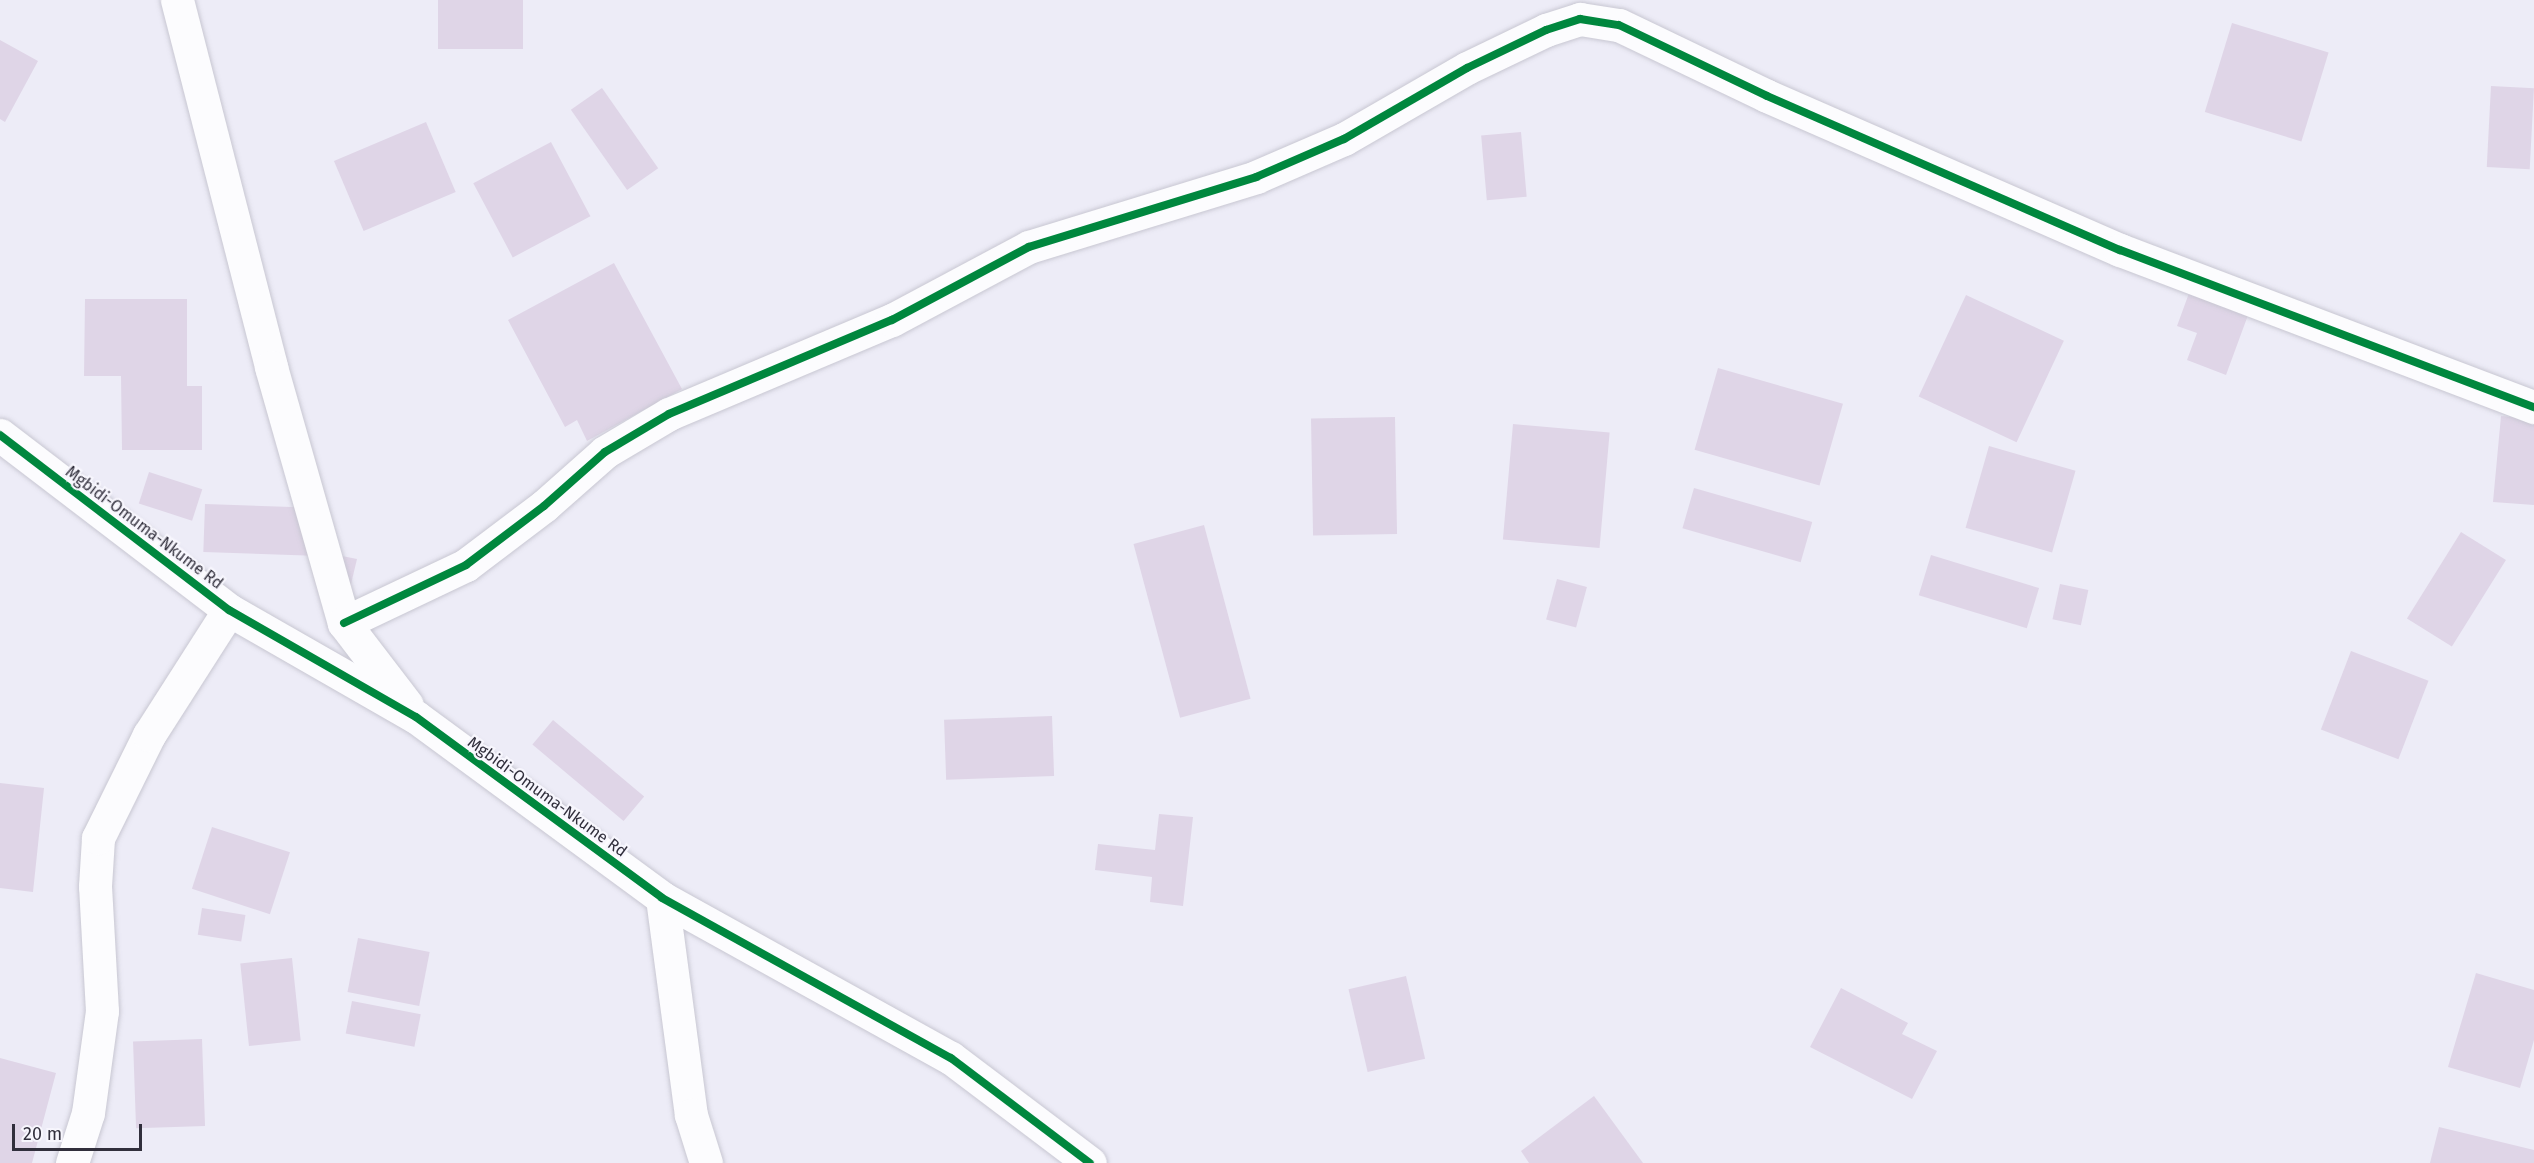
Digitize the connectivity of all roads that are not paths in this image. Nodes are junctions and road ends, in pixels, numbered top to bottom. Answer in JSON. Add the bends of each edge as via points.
{"nodes":[{"id":1,"x":177,"y":0,"type":"edge"},
{"id":2,"x":2534,"y":407,"type":"edge"},
{"id":3,"x":0,"y":435,"type":"edge"},
{"id":4,"x":229,"y":610,"type":"junction"},
{"id":5,"x":344,"y":623,"type":"junction"},
{"id":6,"x":416,"y":717,"type":"junction"},
{"id":7,"x":662,"y":898,"type":"junction"},
{"id":8,"x":72,"y":1163,"type":"edge"},
{"id":9,"x":706,"y":1163,"type":"edge"},
{"id":10,"x":1090,"y":1163,"type":"edge"}],
"edges":[{"from":1,"to":5,"type":"street","via":[[271,367]]},
{"from":2,"to":5,"type":"street","via":[[2120,250],[1767,96],[1619,25],[1580,19],[1546,30],[1467,69],[1344,139],[1256,177],[1029,247],[892,320],[669,414],[605,452],[544,506],[466,565]]},
{"from":3,"to":4,"type":"street","name":"Mgbidi-Omuma-Nkume Rd"},
{"from":4,"to":6,"type":"street","name":"Mgbidi-Omuma-Nkume Rd"},
{"from":4,"to":8,"type":"street","via":[[149,735],[99,838],[95,886],[102,1011],[88,1113]]},
{"from":5,"to":6,"type":"street"},
{"from":6,"to":7,"type":"street","name":"Mgbidi-Omuma-Nkume Rd"},
{"from":7,"to":9,"type":"street","via":[[691,1115]]},
{"from":7,"to":10,"type":"street","name":"Mgbidi-Omuma-Nkume Rd","via":[[951,1058]]}]}
